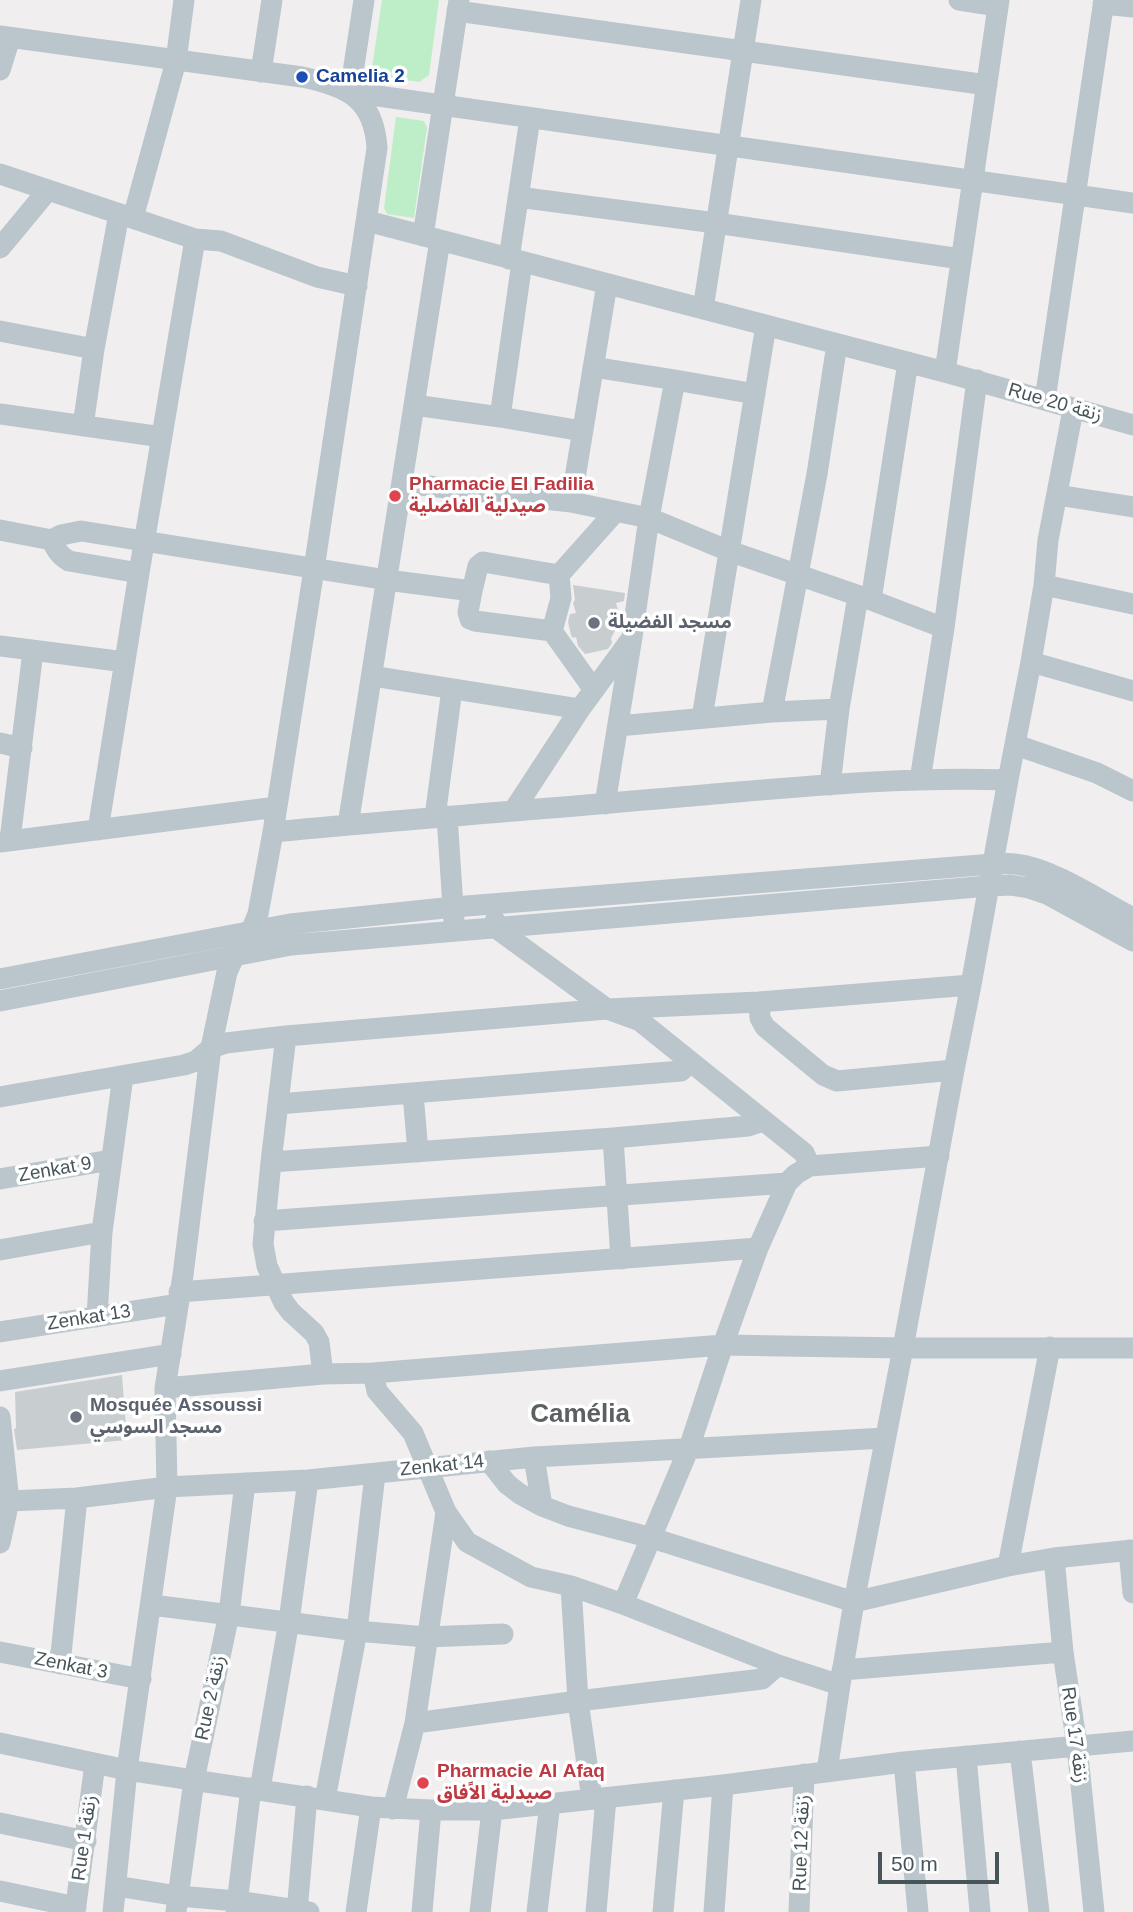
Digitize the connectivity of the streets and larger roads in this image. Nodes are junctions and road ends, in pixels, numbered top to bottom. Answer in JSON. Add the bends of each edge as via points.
{"nodes":[{"id":1,"x":184,"y":0,"type":"edge"},
{"id":2,"x":272,"y":0,"type":"edge"},
{"id":3,"x":364,"y":0,"type":"edge"},
{"id":4,"x":751,"y":0,"type":"edge"},
{"id":5,"x":959,"y":0,"type":"edge"},
{"id":6,"x":1103,"y":2,"type":"edge"},
{"id":7,"x":998,"y":3,"type":"edge"},
{"id":8,"x":458,"y":5,"type":"edge"},
{"id":9,"x":1133,"y":7,"type":"edge"},
{"id":10,"x":5,"y":37,"type":"edge"},
{"id":11,"x":743,"y":50,"type":"junction"},
{"id":12,"x":176,"y":61,"type":"junction"},
{"id":13,"x":0,"y":70,"type":"edge"},
{"id":14,"x":261,"y":72,"type":"junction"},
{"id":15,"x":987,"y":85,"type":"junction"},
{"id":16,"x":350,"y":92,"type":"junction"},
{"id":17,"x":443,"y":106,"type":"junction"},
{"id":18,"x":530,"y":118,"type":"junction"},
{"id":19,"x":728,"y":146,"type":"junction"},
{"id":20,"x":0,"y":174,"type":"edge"},
{"id":21,"x":972,"y":181,"type":"junction"},
{"id":22,"x":48,"y":190,"type":"junction"},
{"id":23,"x":1075,"y":195,"type":"junction"},
{"id":24,"x":519,"y":197,"type":"junction"},
{"id":25,"x":1133,"y":203,"type":"edge"},
{"id":26,"x":126,"y":216,"type":"junction"},
{"id":27,"x":367,"y":221,"type":"junction"},
{"id":28,"x":716,"y":223,"type":"junction"},
{"id":29,"x":431,"y":238,"type":"junction"},
{"id":30,"x":195,"y":239,"type":"junction"},
{"id":31,"x":0,"y":248,"type":"edge"},
{"id":32,"x":961,"y":259,"type":"junction"},
{"id":33,"x":516,"y":261,"type":"junction"},
{"id":34,"x":607,"y":284,"type":"junction"},
{"id":35,"x":357,"y":286,"type":"junction"},
{"id":36,"x":703,"y":309,"type":"junction"},
{"id":37,"x":766,"y":326,"type":"junction"},
{"id":38,"x":0,"y":331,"type":"edge"},
{"id":39,"x":837,"y":344,"type":"junction"},
{"id":40,"x":94,"y":349,"type":"junction"},
{"id":41,"x":908,"y":362,"type":"junction"},
{"id":42,"x":593,"y":367,"type":"junction"},
{"id":43,"x":945,"y":372,"type":"junction"},
{"id":44,"x":675,"y":380,"type":"junction"},
{"id":45,"x":977,"y":380,"type":"junction"},
{"id":46,"x":755,"y":394,"type":"junction"},
{"id":47,"x":1045,"y":400,"type":"junction"},
{"id":48,"x":414,"y":405,"type":"junction"},
{"id":49,"x":1073,"y":410,"type":"junction"},
{"id":50,"x":0,"y":414,"type":"edge"},
{"id":51,"x":500,"y":417,"type":"junction"},
{"id":52,"x":1133,"y":425,"type":"edge"},
{"id":53,"x":83,"y":426,"type":"junction"},
{"id":54,"x":582,"y":431,"type":"junction"},
{"id":55,"x":162,"y":437,"type":"junction"},
{"id":56,"x":402,"y":483,"type":"junction"},
{"id":57,"x":1057,"y":495,"type":"junction"},
{"id":58,"x":571,"y":502,"type":"junction"},
{"id":59,"x":1133,"y":507,"type":"edge"},
{"id":60,"x":616,"y":511,"type":"junction"},
{"id":61,"x":649,"y":518,"type":"junction"},
{"id":62,"x":0,"y":530,"type":"edge"},
{"id":63,"x":52,"y":540,"type":"junction"},
{"id":64,"x":144,"y":541,"type":"junction"},
{"id":65,"x":729,"y":551,"type":"junction"},
{"id":66,"x":314,"y":569,"type":"junction"},
{"id":67,"x":139,"y":573,"type":"junction"},
{"id":68,"x":559,"y":575,"type":"junction"},
{"id":69,"x":797,"y":575,"type":"junction"},
{"id":70,"x":387,"y":580,"type":"junction"},
{"id":71,"x":1044,"y":585,"type":"junction"},
{"id":72,"x":472,"y":591,"type":"junction"},
{"id":73,"x":864,"y":598,"type":"junction"},
{"id":74,"x":1133,"y":604,"type":"edge"},
{"id":75,"x":944,"y":628,"type":"junction"},
{"id":76,"x":552,"y":631,"type":"junction"},
{"id":77,"x":632,"y":637,"type":"junction"},
{"id":78,"x":0,"y":646,"type":"edge"},
{"id":79,"x":33,"y":651,"type":"junction"},
{"id":80,"x":125,"y":662,"type":"junction"},
{"id":81,"x":1031,"y":662,"type":"junction"},
{"id":82,"x":372,"y":676,"type":"junction"},
{"id":83,"x":452,"y":689,"type":"junction"},
{"id":84,"x":594,"y":690,"type":"junction"},
{"id":85,"x":1133,"y":691,"type":"edge"},
{"id":86,"x":580,"y":709,"type":"junction"},
{"id":87,"x":839,"y":709,"type":"junction"},
{"id":88,"x":772,"y":712,"type":"junction"},
{"id":89,"x":702,"y":718,"type":"junction"},
{"id":90,"x":618,"y":726,"type":"junction"},
{"id":91,"x":0,"y":744,"type":"edge"},
{"id":92,"x":1016,"y":745,"type":"junction"},
{"id":93,"x":22,"y":748,"type":"junction"},
{"id":94,"x":920,"y":780,"type":"junction"},
{"id":95,"x":1008,"y":780,"type":"junction"},
{"id":96,"x":830,"y":785,"type":"junction"},
{"id":97,"x":1133,"y":791,"type":"edge"},
{"id":98,"x":604,"y":804,"type":"junction"},
{"id":99,"x":277,"y":807,"type":"junction"},
{"id":100,"x":514,"y":810,"type":"junction"},
{"id":101,"x":441,"y":816,"type":"junction"},
{"id":102,"x":348,"y":825,"type":"junction"},
{"id":103,"x":98,"y":830,"type":"junction"},
{"id":104,"x":273,"y":832,"type":"junction"},
{"id":105,"x":5,"y":841,"type":"edge"},
{"id":106,"x":993,"y":864,"type":"junction"},
{"id":107,"x":989,"y":886,"type":"junction"},
{"id":108,"x":494,"y":905,"type":"junction"},
{"id":109,"x":454,"y":907,"type":"junction"},
{"id":110,"x":1133,"y":918,"type":"edge"},
{"id":111,"x":496,"y":928,"type":"junction"},
{"id":112,"x":455,"y":931,"type":"junction"},
{"id":113,"x":250,"y":933,"type":"junction"},
{"id":114,"x":1133,"y":941,"type":"edge"},
{"id":115,"x":236,"y":955,"type":"junction"},
{"id":116,"x":0,"y":979,"type":"edge"},
{"id":117,"x":971,"y":985,"type":"junction"},
{"id":118,"x":0,"y":1001,"type":"edge"},
{"id":119,"x":759,"y":1002,"type":"junction"},
{"id":120,"x":607,"y":1009,"type":"junction"},
{"id":121,"x":286,"y":1036,"type":"junction"},
{"id":122,"x":211,"y":1048,"type":"junction"},
{"id":123,"x":690,"y":1062,"type":"junction"},
{"id":124,"x":954,"y":1070,"type":"junction"},
{"id":125,"x":124,"y":1076,"type":"junction"},
{"id":126,"x":413,"y":1094,"type":"junction"},
{"id":127,"x":0,"y":1097,"type":"edge"},
{"id":128,"x":278,"y":1104,"type":"junction"},
{"id":129,"x":762,"y":1119,"type":"junction"},
{"id":130,"x":613,"y":1138,"type":"junction"},
{"id":131,"x":418,"y":1152,"type":"junction"},
{"id":132,"x":939,"y":1156,"type":"junction"},
{"id":133,"x":111,"y":1160,"type":"junction"},
{"id":134,"x":271,"y":1162,"type":"junction"},
{"id":135,"x":810,"y":1166,"type":"junction"},
{"id":136,"x":0,"y":1179,"type":"edge"},
{"id":137,"x":787,"y":1183,"type":"junction"},
{"id":138,"x":617,"y":1195,"type":"junction"},
{"id":139,"x":264,"y":1221,"type":"junction"},
{"id":140,"x":102,"y":1232,"type":"junction"},
{"id":141,"x":758,"y":1248,"type":"junction"},
{"id":142,"x":0,"y":1250,"type":"edge"},
{"id":143,"x":621,"y":1259,"type":"junction"},
{"id":144,"x":274,"y":1283,"type":"junction"},
{"id":145,"x":178,"y":1298,"type":"junction"},
{"id":146,"x":97,"y":1317,"type":"junction"},
{"id":147,"x":0,"y":1332,"type":"edge"},
{"id":148,"x":723,"y":1345,"type":"junction"},
{"id":149,"x":1050,"y":1347,"type":"junction"},
{"id":150,"x":903,"y":1348,"type":"junction"},
{"id":151,"x":1133,"y":1348,"type":"edge"},
{"id":152,"x":171,"y":1354,"type":"junction"},
{"id":153,"x":373,"y":1373,"type":"junction"},
{"id":154,"x":323,"y":1374,"type":"junction"},
{"id":155,"x":0,"y":1381,"type":"edge"},
{"id":156,"x":165,"y":1388,"type":"junction"},
{"id":157,"x":0,"y":1417,"type":"edge"},
{"id":158,"x":885,"y":1438,"type":"junction"},
{"id":159,"x":689,"y":1448,"type":"junction"},
{"id":160,"x":534,"y":1457,"type":"junction"},
{"id":161,"x":489,"y":1461,"type":"junction"},
{"id":162,"x":426,"y":1467,"type":"junction"},
{"id":163,"x":375,"y":1474,"type":"junction"},
{"id":164,"x":309,"y":1480,"type":"junction"},
{"id":165,"x":245,"y":1483,"type":"junction"},
{"id":166,"x":167,"y":1487,"type":"junction"},
{"id":167,"x":77,"y":1498,"type":"junction"},
{"id":168,"x":4,"y":1500,"type":"edge"},
{"id":169,"x":542,"y":1506,"type":"junction"},
{"id":170,"x":446,"y":1512,"type":"junction"},
{"id":171,"x":652,"y":1538,"type":"junction"},
{"id":172,"x":0,"y":1543,"type":"edge"},
{"id":173,"x":1131,"y":1550,"type":"edge"},
{"id":174,"x":1054,"y":1558,"type":"junction"},
{"id":175,"x":1008,"y":1566,"type":"junction"},
{"id":176,"x":571,"y":1586,"type":"junction"},
{"id":177,"x":1133,"y":1593,"type":"edge"},
{"id":178,"x":854,"y":1602,"type":"junction"},
{"id":179,"x":623,"y":1604,"type":"junction"},
{"id":180,"x":152,"y":1605,"type":"junction"},
{"id":181,"x":229,"y":1614,"type":"junction"},
{"id":182,"x":289,"y":1621,"type":"junction"},
{"id":183,"x":357,"y":1631,"type":"junction"},
{"id":184,"x":503,"y":1634,"type":"dead end"},
{"id":185,"x":426,"y":1637,"type":"junction"},
{"id":186,"x":1062,"y":1651,"type":"junction"},
{"id":187,"x":0,"y":1652,"type":"edge"},
{"id":188,"x":60,"y":1664,"type":"junction"},
{"id":189,"x":778,"y":1665,"type":"junction"},
{"id":190,"x":841,"y":1678,"type":"junction"},
{"id":191,"x":141,"y":1679,"type":"junction"},
{"id":192,"x":578,"y":1701,"type":"junction"},
{"id":193,"x":415,"y":1723,"type":"junction"},
{"id":194,"x":1133,"y":1741,"type":"edge"},
{"id":195,"x":0,"y":1743,"type":"edge"},
{"id":196,"x":1077,"y":1746,"type":"junction"},
{"id":197,"x":1020,"y":1751,"type":"junction"},
{"id":198,"x":966,"y":1756,"type":"junction"},
{"id":199,"x":904,"y":1762,"type":"junction"},
{"id":200,"x":95,"y":1764,"type":"junction"},
{"id":201,"x":127,"y":1770,"type":"junction"},
{"id":202,"x":827,"y":1771,"type":"junction"},
{"id":203,"x":804,"y":1774,"type":"junction"},
{"id":204,"x":194,"y":1780,"type":"junction"},
{"id":205,"x":723,"y":1785,"type":"junction"},
{"id":206,"x":255,"y":1789,"type":"junction"},
{"id":207,"x":674,"y":1790,"type":"junction"},
{"id":208,"x":316,"y":1798,"type":"junction"},
{"id":209,"x":599,"y":1798,"type":"junction"},
{"id":210,"x":550,"y":1803,"type":"junction"},
{"id":211,"x":371,"y":1807,"type":"junction"},
{"id":212,"x":393,"y":1809,"type":"junction"},
{"id":213,"x":431,"y":1810,"type":"junction"},
{"id":214,"x":492,"y":1810,"type":"junction"},
{"id":215,"x":0,"y":1823,"type":"edge"},
{"id":216,"x":86,"y":1841,"type":"junction"},
{"id":217,"x":116,"y":1886,"type":"junction"},
{"id":218,"x":7,"y":1899,"type":"edge"},
{"id":219,"x":177,"y":1904,"type":"edge"},
{"id":220,"x":236,"y":1906,"type":"edge"},
{"id":221,"x":76,"y":1910,"type":"edge"},
{"id":222,"x":301,"y":1911,"type":"edge"},
{"id":223,"x":113,"y":1912,"type":"edge"},
{"id":224,"x":356,"y":1912,"type":"edge"},
{"id":225,"x":422,"y":1912,"type":"edge"},
{"id":226,"x":480,"y":1912,"type":"edge"},
{"id":227,"x":537,"y":1912,"type":"edge"},
{"id":228,"x":596,"y":1912,"type":"edge"},
{"id":229,"x":663,"y":1912,"type":"edge"},
{"id":230,"x":714,"y":1912,"type":"edge"},
{"id":231,"x":799,"y":1912,"type":"edge"},
{"id":232,"x":918,"y":1912,"type":"edge"},
{"id":233,"x":980,"y":1912,"type":"edge"},
{"id":234,"x":1039,"y":1912,"type":"edge"},
{"id":235,"x":1094,"y":1912,"type":"edge"}],
"edges":[{"from":1,"to":12,"type":"street"},
{"from":2,"to":14,"type":"street"},
{"from":3,"to":16,"type":"street"},
{"from":4,"to":11,"type":"street"},
{"from":5,"to":7,"type":"street"},
{"from":6,"to":9,"type":"street"},
{"from":6,"to":23,"type":"street"},
{"from":7,"to":15,"type":"street"},
{"from":8,"to":11,"type":"street"},
{"from":8,"to":17,"type":"street"},
{"from":10,"to":12,"type":"street"},
{"from":10,"to":13,"type":"street"},
{"from":11,"to":15,"type":"street"},
{"from":11,"to":19,"type":"street"},
{"from":12,"to":14,"type":"street"},
{"from":12,"to":26,"type":"street"},
{"from":14,"to":16,"type":"street","via":[[328,82]]},
{"from":15,"to":21,"type":"street"},
{"from":16,"to":17,"type":"street"},
{"from":16,"to":27,"type":"street","via":[[368,113],[376,135]]},
{"from":17,"to":18,"type":"street"},
{"from":17,"to":29,"type":"street"},
{"from":18,"to":19,"type":"street"},
{"from":18,"to":24,"type":"street"},
{"from":19,"to":21,"type":"street"},
{"from":19,"to":28,"type":"street"},
{"from":20,"to":22,"type":"street"},
{"from":21,"to":23,"type":"street"},
{"from":21,"to":32,"type":"street"},
{"from":22,"to":26,"type":"street"},
{"from":22,"to":31,"type":"street"},
{"from":23,"to":25,"type":"street"},
{"from":23,"to":47,"type":"street"},
{"from":24,"to":28,"type":"street"},
{"from":24,"to":33,"type":"street"},
{"from":26,"to":30,"type":"street"},
{"from":26,"to":40,"type":"street"},
{"from":27,"to":29,"type":"street","name":"Rue 20 زنقة"},
{"from":27,"to":35,"type":"street"},
{"from":28,"to":32,"type":"street"},
{"from":28,"to":36,"type":"street"},
{"from":29,"to":33,"type":"street","name":"Rue 20 زنقة"},
{"from":29,"to":48,"type":"street"},
{"from":30,"to":35,"type":"street","via":[[221,241],[317,277]]},
{"from":30,"to":55,"type":"street"},
{"from":32,"to":43,"type":"street"},
{"from":33,"to":34,"type":"street","name":"Rue 20 زنقة"},
{"from":33,"to":51,"type":"street"},
{"from":34,"to":36,"type":"street","name":"Rue 20 زنقة"},
{"from":34,"to":42,"type":"street"},
{"from":35,"to":66,"type":"street"},
{"from":36,"to":37,"type":"street","name":"Rue 20 زنقة"},
{"from":37,"to":39,"type":"street","name":"Rue 20 زنقة"},
{"from":37,"to":46,"type":"street"},
{"from":38,"to":40,"type":"street"},
{"from":39,"to":41,"type":"street","name":"Rue 20 زنقة"},
{"from":39,"to":69,"type":"street"},
{"from":40,"to":53,"type":"street"},
{"from":41,"to":43,"type":"street","name":"Rue 20 زنقة"},
{"from":41,"to":73,"type":"street"},
{"from":42,"to":44,"type":"street"},
{"from":42,"to":54,"type":"street"},
{"from":43,"to":45,"type":"street","name":"Rue 20 زنقة"},
{"from":44,"to":46,"type":"street"},
{"from":44,"to":61,"type":"street"},
{"from":45,"to":47,"type":"street","name":"Rue 20 زنقة"},
{"from":45,"to":75,"type":"street"},
{"from":46,"to":65,"type":"street"},
{"from":47,"to":49,"type":"street","name":"Rue 20 زنقة"},
{"from":48,"to":51,"type":"street"},
{"from":48,"to":56,"type":"street"},
{"from":49,"to":52,"type":"street","name":"Rue 20 زنقة"},
{"from":49,"to":57,"type":"street"},
{"from":50,"to":53,"type":"street"},
{"from":51,"to":54,"type":"street"},
{"from":53,"to":55,"type":"street"},
{"from":54,"to":58,"type":"street"},
{"from":55,"to":64,"type":"street"},
{"from":56,"to":58,"type":"street"},
{"from":56,"to":70,"type":"street"},
{"from":57,"to":59,"type":"street"},
{"from":57,"to":71,"type":"street"},
{"from":58,"to":60,"type":"street"},
{"from":60,"to":61,"type":"street"},
{"from":60,"to":68,"type":"street"},
{"from":61,"to":65,"type":"street"},
{"from":61,"to":77,"type":"street"},
{"from":62,"to":63,"type":"street"},
{"from":63,"to":64,"type":"street","via":[[81,531]]},
{"from":63,"to":67,"type":"street","via":[[69,561]]},
{"from":64,"to":66,"type":"street"},
{"from":64,"to":67,"type":"street"},
{"from":65,"to":69,"type":"street"},
{"from":65,"to":89,"type":"street"},
{"from":66,"to":70,"type":"street"},
{"from":66,"to":99,"type":"street"},
{"from":67,"to":80,"type":"street"},
{"from":68,"to":72,"type":"street","via":[[483,562]]},
{"from":68,"to":76,"type":"street","via":[[561,598]]},
{"from":69,"to":73,"type":"street"},
{"from":69,"to":88,"type":"street"},
{"from":70,"to":72,"type":"street"},
{"from":70,"to":82,"type":"street"},
{"from":71,"to":74,"type":"street"},
{"from":71,"to":81,"type":"street"},
{"from":72,"to":76,"type":"street","via":[[468,614],[472,620]]},
{"from":73,"to":75,"type":"street"},
{"from":73,"to":87,"type":"street"},
{"from":75,"to":94,"type":"street"},
{"from":76,"to":84,"type":"street"},
{"from":77,"to":84,"type":"street"},
{"from":77,"to":90,"type":"street"},
{"from":78,"to":79,"type":"street"},
{"from":79,"to":80,"type":"street"},
{"from":79,"to":93,"type":"street"},
{"from":80,"to":103,"type":"street"},
{"from":81,"to":85,"type":"street"},
{"from":81,"to":92,"type":"street"},
{"from":82,"to":83,"type":"street"},
{"from":82,"to":102,"type":"street"},
{"from":83,"to":86,"type":"street"},
{"from":83,"to":101,"type":"street"},
{"from":84,"to":86,"type":"street"},
{"from":86,"to":100,"type":"street"},
{"from":87,"to":88,"type":"street"},
{"from":87,"to":96,"type":"street"},
{"from":88,"to":89,"type":"street"},
{"from":89,"to":90,"type":"street"},
{"from":90,"to":98,"type":"street"},
{"from":91,"to":93,"type":"street"},
{"from":92,"to":95,"type":"street"},
{"from":92,"to":97,"type":"street","via":[[1097,773]]},
{"from":93,"to":105,"type":"street"},
{"from":94,"to":95,"type":"street"},
{"from":94,"to":96,"type":"street"},
{"from":95,"to":106,"type":"street"},
{"from":96,"to":98,"type":"street"},
{"from":98,"to":100,"type":"street"},
{"from":99,"to":103,"type":"street"},
{"from":99,"to":104,"type":"street"},
{"from":100,"to":101,"type":"street"},
{"from":101,"to":102,"type":"street"},
{"from":101,"to":109,"type":"street"},
{"from":102,"to":104,"type":"street"},
{"from":103,"to":105,"type":"street"},
{"from":104,"to":113,"type":"street","via":[[258,914]]},
{"from":106,"to":107,"type":"street"},
{"from":106,"to":108,"type":"street"},
{"from":106,"to":110,"type":"street","via":[[1036,868]]},
{"from":107,"to":111,"type":"street"},
{"from":107,"to":114,"type":"street","via":[[1010,885],[1046,894]]},
{"from":107,"to":117,"type":"street"},
{"from":108,"to":109,"type":"street"},
{"from":108,"to":111,"type":"street"},
{"from":109,"to":112,"type":"street"},
{"from":109,"to":113,"type":"street","via":[[290,924]]},
{"from":111,"to":112,"type":"street"},
{"from":111,"to":120,"type":"street"},
{"from":112,"to":115,"type":"street","via":[[291,944]]},
{"from":113,"to":115,"type":"street"},
{"from":113,"to":116,"type":"street"},
{"from":115,"to":118,"type":"street"},
{"from":115,"to":122,"type":"street","via":[[227,972]]},
{"from":117,"to":119,"type":"street"},
{"from":117,"to":124,"type":"street"},
{"from":119,"to":120,"type":"street"},
{"from":119,"to":124,"type":"street","via":[[765,1027],[830,1079]]},
{"from":120,"to":121,"type":"street"},
{"from":120,"to":123,"type":"street","via":[[640,1021]]},
{"from":121,"to":122,"type":"street"},
{"from":121,"to":128,"type":"street"},
{"from":122,"to":125,"type":"street","via":[[184,1065]]},
{"from":122,"to":145,"type":"street"},
{"from":123,"to":126,"type":"street","via":[[681,1071]]},
{"from":123,"to":129,"type":"street"},
{"from":124,"to":132,"type":"street"},
{"from":125,"to":127,"type":"street"},
{"from":125,"to":133,"type":"street"},
{"from":126,"to":128,"type":"street"},
{"from":126,"to":131,"type":"street"},
{"from":128,"to":134,"type":"street"},
{"from":129,"to":130,"type":"street","via":[[748,1126]]},
{"from":129,"to":135,"type":"street","via":[[804,1153]]},
{"from":130,"to":131,"type":"street"},
{"from":130,"to":138,"type":"street"},
{"from":131,"to":134,"type":"street"},
{"from":132,"to":135,"type":"street"},
{"from":132,"to":150,"type":"street"},
{"from":133,"to":136,"type":"street","name":"Zenkat 9"},
{"from":133,"to":140,"type":"street"},
{"from":134,"to":139,"type":"street"},
{"from":135,"to":137,"type":"street"},
{"from":137,"to":138,"type":"street"},
{"from":137,"to":141,"type":"street"},
{"from":138,"to":139,"type":"street"},
{"from":138,"to":143,"type":"street"},
{"from":139,"to":144,"type":"street","via":[[263,1244]]},
{"from":140,"to":142,"type":"street"},
{"from":140,"to":146,"type":"street"},
{"from":141,"to":143,"type":"street","name":"Zenkat 13"},
{"from":141,"to":148,"type":"street"},
{"from":143,"to":144,"type":"street","name":"Zenkat 13"},
{"from":144,"to":145,"type":"street","name":"Zenkat 13"},
{"from":144,"to":154,"type":"street","via":[[291,1312],[319,1342]]},
{"from":145,"to":146,"type":"street","name":"Zenkat 13"},
{"from":145,"to":152,"type":"street"},
{"from":146,"to":147,"type":"street","name":"Zenkat 13"},
{"from":148,"to":150,"type":"street"},
{"from":148,"to":153,"type":"street"},
{"from":148,"to":159,"type":"street"},
{"from":149,"to":150,"type":"street"},
{"from":149,"to":151,"type":"street"},
{"from":149,"to":175,"type":"street"},
{"from":150,"to":158,"type":"street"},
{"from":152,"to":155,"type":"street"},
{"from":152,"to":156,"type":"street"},
{"from":153,"to":154,"type":"street"},
{"from":153,"to":162,"type":"street","via":[[377,1391],[413,1433]]},
{"from":154,"to":156,"type":"street"},
{"from":156,"to":166,"type":"street"},
{"from":157,"to":168,"type":"street"},
{"from":158,"to":159,"type":"street","name":"Zenkat 14"},
{"from":158,"to":178,"type":"street"},
{"from":159,"to":160,"type":"street","name":"Zenkat 14"},
{"from":159,"to":171,"type":"street"},
{"from":160,"to":161,"type":"street","name":"Zenkat 14"},
{"from":160,"to":169,"type":"street"},
{"from":161,"to":162,"type":"street","name":"Zenkat 14"},
{"from":161,"to":169,"type":"street","via":[[507,1484]]},
{"from":162,"to":163,"type":"street","name":"Zenkat 14"},
{"from":162,"to":170,"type":"street"},
{"from":163,"to":164,"type":"street","name":"Zenkat 14"},
{"from":163,"to":183,"type":"street"},
{"from":164,"to":165,"type":"street","name":"Zenkat 14"},
{"from":164,"to":182,"type":"street"},
{"from":165,"to":166,"type":"street","name":"Zenkat 14"},
{"from":165,"to":181,"type":"street","name":"Rue 2 زنقة"},
{"from":166,"to":167,"type":"street","name":"Zenkat 14"},
{"from":166,"to":180,"type":"street"},
{"from":167,"to":168,"type":"street","name":"Zenkat 14"},
{"from":167,"to":188,"type":"street"},
{"from":168,"to":172,"type":"street"},
{"from":169,"to":171,"type":"street"},
{"from":170,"to":176,"type":"street","via":[[467,1542],[531,1577]]},
{"from":170,"to":185,"type":"street"},
{"from":171,"to":178,"type":"street"},
{"from":171,"to":179,"type":"street"},
{"from":173,"to":174,"type":"street"},
{"from":173,"to":177,"type":"street"},
{"from":174,"to":175,"type":"street"},
{"from":174,"to":186,"type":"street","name":"Rue 17 زنقة"},
{"from":175,"to":178,"type":"street"},
{"from":176,"to":179,"type":"street"},
{"from":176,"to":192,"type":"street"},
{"from":178,"to":190,"type":"street"},
{"from":179,"to":189,"type":"street"},
{"from":180,"to":181,"type":"street"},
{"from":180,"to":191,"type":"street"},
{"from":181,"to":182,"type":"street"},
{"from":181,"to":204,"type":"street","name":"Rue 2 زنقة"},
{"from":182,"to":183,"type":"street"},
{"from":182,"to":206,"type":"street"},
{"from":183,"to":185,"type":"street"},
{"from":183,"to":208,"type":"street"},
{"from":184,"to":185,"type":"street"},
{"from":185,"to":193,"type":"street"},
{"from":186,"to":190,"type":"street"},
{"from":186,"to":196,"type":"street","name":"Rue 17 زنقة"},
{"from":187,"to":188,"type":"street","name":"Zenkat 3"},
{"from":188,"to":191,"type":"street","name":"Zenkat 3"},
{"from":189,"to":190,"type":"street"},
{"from":189,"to":192,"type":"street","via":[[761,1679]]},
{"from":190,"to":202,"type":"street"},
{"from":191,"to":201,"type":"street"},
{"from":192,"to":193,"type":"street"},
{"from":192,"to":209,"type":"street"},
{"from":193,"to":212,"type":"street"},
{"from":194,"to":196,"type":"street"},
{"from":195,"to":200,"type":"street"},
{"from":196,"to":197,"type":"street"},
{"from":196,"to":235,"type":"street","name":"Rue 17 زنقة"},
{"from":197,"to":198,"type":"street"},
{"from":197,"to":234,"type":"street"},
{"from":198,"to":199,"type":"street"},
{"from":198,"to":233,"type":"street"},
{"from":199,"to":202,"type":"street"},
{"from":199,"to":232,"type":"street"},
{"from":200,"to":201,"type":"street"},
{"from":200,"to":216,"type":"street","name":"Rue 1 زنقة"},
{"from":201,"to":204,"type":"street"},
{"from":201,"to":217,"type":"street"},
{"from":202,"to":203,"type":"street"},
{"from":203,"to":205,"type":"street"},
{"from":203,"to":231,"type":"street","name":"Rue 12 زنقة"},
{"from":204,"to":206,"type":"street"},
{"from":204,"to":219,"type":"street","name":"Rue 2 زنقة"},
{"from":205,"to":207,"type":"street"},
{"from":205,"to":230,"type":"street"},
{"from":206,"to":208,"type":"street"},
{"from":206,"to":220,"type":"street"},
{"from":207,"to":209,"type":"street"},
{"from":207,"to":229,"type":"street"},
{"from":208,"to":211,"type":"street"},
{"from":208,"to":222,"type":"street"},
{"from":209,"to":210,"type":"street"},
{"from":209,"to":228,"type":"street"},
{"from":210,"to":214,"type":"street"},
{"from":210,"to":227,"type":"street"},
{"from":211,"to":212,"type":"street"},
{"from":211,"to":224,"type":"street"},
{"from":212,"to":213,"type":"street"},
{"from":213,"to":214,"type":"street"},
{"from":213,"to":225,"type":"street"},
{"from":214,"to":226,"type":"street"},
{"from":215,"to":216,"type":"street"},
{"from":216,"to":221,"type":"street","name":"Rue 1 زنقة"},
{"from":217,"to":219,"type":"street"},
{"from":217,"to":223,"type":"street"},
{"from":218,"to":221,"type":"street"},
{"from":219,"to":220,"type":"street"},
{"from":220,"to":222,"type":"street"}]}
